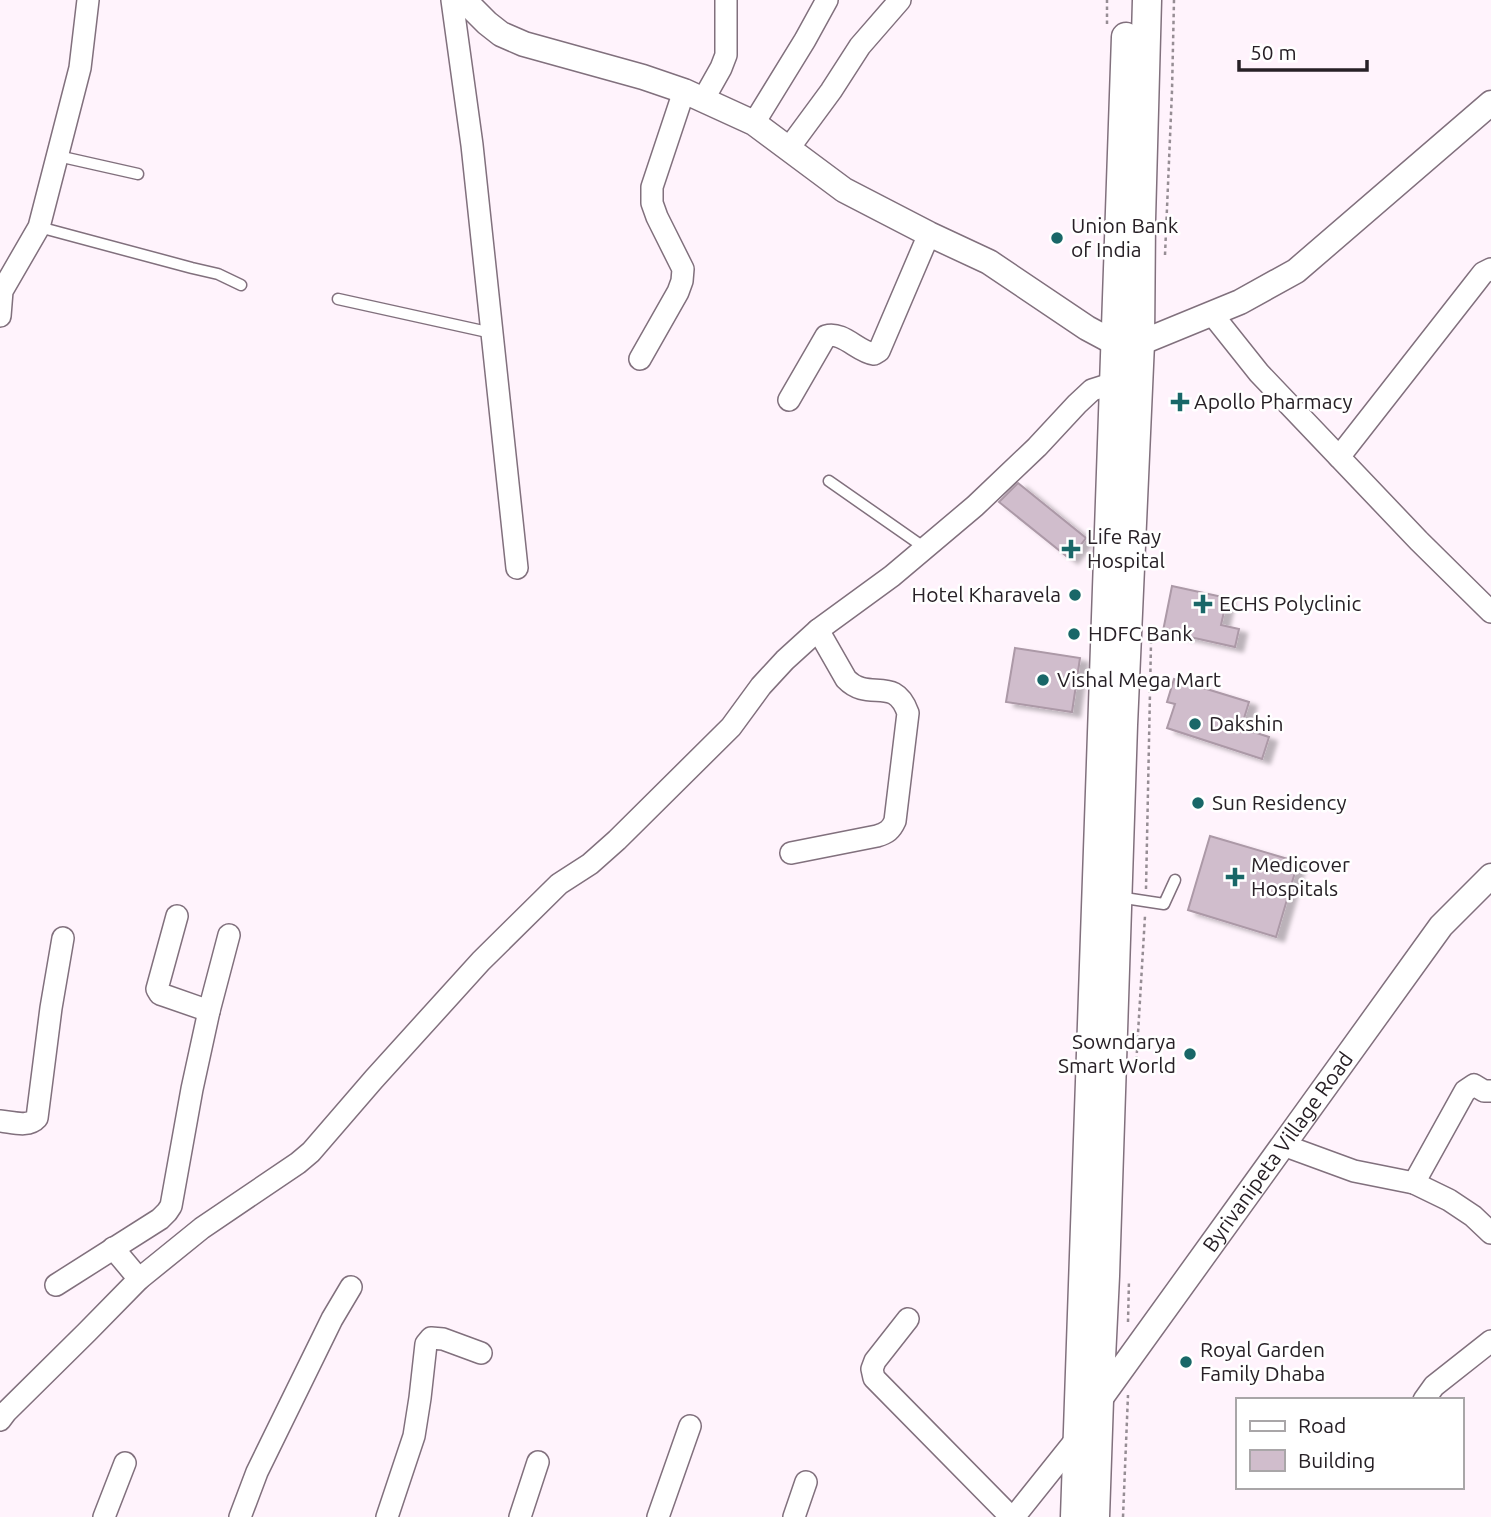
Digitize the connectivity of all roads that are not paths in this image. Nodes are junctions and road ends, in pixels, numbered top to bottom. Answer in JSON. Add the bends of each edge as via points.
{"nodes":[{"id":1,"x":88,"y":0,"type":"edge"},
{"id":2,"x":452,"y":0,"type":"edge"},
{"id":3,"x":464,"y":0,"type":"edge"},
{"id":4,"x":726,"y":0,"type":"edge"},
{"id":5,"x":827,"y":0,"type":"edge"},
{"id":6,"x":900,"y":0,"type":"edge"},
{"id":7,"x":1128,"y":0,"type":"edge"},
{"id":8,"x":1147,"y":0,"type":"edge"},
{"id":9,"x":693,"y":96,"type":"junction"},
{"id":10,"x":1491,"y":103,"type":"edge"},
{"id":11,"x":754,"y":123,"type":"junction"},
{"id":12,"x":789,"y":148,"type":"junction"},
{"id":13,"x":58,"y":156,"type":"junction"},
{"id":14,"x":138,"y":174,"type":"dead end"},
{"id":15,"x":39,"y":227,"type":"junction"},
{"id":16,"x":929,"y":234,"type":"junction"},
{"id":17,"x":1491,"y":269,"type":"edge"},
{"id":18,"x":241,"y":285,"type":"dead end"},
{"id":19,"x":338,"y":299,"type":"dead end"},
{"id":20,"x":1212,"y":314,"type":"junction"},
{"id":21,"x":0,"y":316,"type":"edge"},
{"id":22,"x":492,"y":333,"type":"junction"},
{"id":23,"x":1128,"y":343,"type":"junction"},
{"id":24,"x":640,"y":359,"type":"dead end"},
{"id":25,"x":1114,"y":383,"type":"junction"},
{"id":26,"x":789,"y":400,"type":"dead end"},
{"id":27,"x":1339,"y":457,"type":"junction"},
{"id":28,"x":830,"y":481,"type":"dead end"},
{"id":29,"x":925,"y":548,"type":"junction"},
{"id":30,"x":517,"y":568,"type":"dead end"},
{"id":31,"x":1490,"y":608,"type":"edge"},
{"id":32,"x":818,"y":630,"type":"junction"},
{"id":33,"x":791,"y":853,"type":"dead end"},
{"id":34,"x":1491,"y":876,"type":"edge"},
{"id":35,"x":1175,"y":880,"type":"dead end"},
{"id":36,"x":1118,"y":897,"type":"junction"},
{"id":37,"x":177,"y":916,"type":"dead end"},
{"id":38,"x":229,"y":935,"type":"dead end"},
{"id":39,"x":63,"y":938,"type":"dead end"},
{"id":40,"x":209,"y":1011,"type":"junction"},
{"id":41,"x":1491,"y":1091,"type":"edge"},
{"id":42,"x":0,"y":1121,"type":"edge"},
{"id":43,"x":1283,"y":1145,"type":"junction"},
{"id":44,"x":1414,"y":1183,"type":"junction"},
{"id":45,"x":1491,"y":1233,"type":"edge"},
{"id":46,"x":113,"y":1248,"type":"junction"},
{"id":47,"x":139,"y":1279,"type":"junction"},
{"id":48,"x":56,"y":1285,"type":"dead end"},
{"id":49,"x":351,"y":1287,"type":"dead end"},
{"id":50,"x":908,"y":1319,"type":"dead end"},
{"id":51,"x":1491,"y":1341,"type":"edge"},
{"id":52,"x":481,"y":1353,"type":"dead end"},
{"id":53,"x":1425,"y":1398,"type":"edge"},
{"id":54,"x":1098,"y":1400,"type":"junction"},
{"id":55,"x":0,"y":1420,"type":"edge"},
{"id":56,"x":690,"y":1426,"type":"dead end"},
{"id":57,"x":1078,"y":1437,"type":"junction"},
{"id":58,"x":538,"y":1462,"type":"dead end"},
{"id":59,"x":125,"y":1463,"type":"dead end"},
{"id":60,"x":806,"y":1482,"type":"dead end"},
{"id":61,"x":104,"y":1517,"type":"edge"},
{"id":62,"x":240,"y":1517,"type":"edge"},
{"id":63,"x":387,"y":1517,"type":"edge"},
{"id":64,"x":520,"y":1517,"type":"edge"},
{"id":65,"x":658,"y":1517,"type":"edge"},
{"id":66,"x":794,"y":1517,"type":"edge"},
{"id":67,"x":1013,"y":1517,"type":"edge"},
{"id":68,"x":1075,"y":1517,"type":"edge"},
{"id":69,"x":1095,"y":1517,"type":"edge"}],
"edges":[{"from":1,"to":13,"type":"street","via":[[80,68]]},
{"from":2,"to":22,"type":"street"},
{"from":3,"to":9,"type":"street","via":[[486,23],[524,44]]},
{"from":4,"to":9,"type":"street","via":[[726,55],[721,68]]},
{"from":5,"to":11,"type":"street"},
{"from":6,"to":12,"type":"street","via":[[860,46]]},
{"from":7,"to":23,"type":"main road"},
{"from":8,"to":23,"type":"main road","via":[[1141,206]]},
{"from":9,"to":11,"type":"street"},
{"from":9,"to":24,"type":"street","via":[[652,187],[652,202],[683,270],[682,281]]},
{"from":10,"to":20,"type":"street","via":[[1296,271]]},
{"from":11,"to":12,"type":"street"},
{"from":12,"to":16,"type":"street","via":[[844,190]]},
{"from":13,"to":14,"type":"lane"},
{"from":13,"to":15,"type":"street"},
{"from":15,"to":18,"type":"lane","via":[[218,274]]},
{"from":15,"to":21,"type":"street","via":[[2,291]]},
{"from":16,"to":23,"type":"street","via":[[989,262],[1087,328]]},
{"from":16,"to":26,"type":"street","via":[[879,351],[868,353],[838,336],[826,336]]},
{"from":17,"to":27,"type":"street","via":[[1483,273]]},
{"from":19,"to":22,"type":"lane"},
{"from":20,"to":23,"type":"street"},
{"from":20,"to":27,"type":"street","via":[[1259,373]]},
{"from":22,"to":30,"type":"street"},
{"from":23,"to":25,"type":"main road"},
{"from":23,"to":36,"type":"main road"},
{"from":25,"to":29,"type":"street","via":[[1092,390],[975,506]]},
{"from":25,"to":57,"type":"main road"},
{"from":27,"to":31,"type":"street"},
{"from":28,"to":29,"type":"lane"},
{"from":29,"to":32,"type":"street"},
{"from":32,"to":33,"type":"street","via":[[852,685],[890,691],[904,701],[908,713],[895,821],[877,836]]},
{"from":32,"to":47,"type":"street","via":[[761,686],[731,727],[617,840],[559,884],[481,961],[311,1152],[202,1228]]},
{"from":34,"to":43,"type":"street","name":"Byrivanipeta Village Road","via":[[1440,926]]},
{"from":35,"to":36,"type":"lane","via":[[1164,904]]},
{"from":36,"to":54,"type":"main road"},
{"from":37,"to":40,"type":"street","via":[[157,989]]},
{"from":38,"to":40,"type":"street"},
{"from":39,"to":42,"type":"street","via":[[37,1118],[27,1124]]},
{"from":40,"to":46,"type":"street","via":[[171,1206]]},
{"from":41,"to":44,"type":"street","via":[[1474,1086],[1465,1091]]},
{"from":43,"to":44,"type":"street","via":[[1354,1171]]},
{"from":43,"to":54,"type":"street","name":"Byrivanipeta Village Road"},
{"from":44,"to":45,"type":"street","via":[[1449,1200]]},
{"from":46,"to":47,"type":"street"},
{"from":46,"to":48,"type":"street"},
{"from":47,"to":55,"type":"street"},
{"from":49,"to":62,"type":"street","via":[[257,1472]]},
{"from":50,"to":67,"type":"street","via":[[875,1361],[874,1378]]},
{"from":51,"to":53,"type":"street"},
{"from":52,"to":63,"type":"street","via":[[443,1339],[431,1338],[426,1344],[414,1436]]},
{"from":54,"to":57,"type":"street","name":"Byrivanipeta Village Road"},
{"from":54,"to":69,"type":"main road"},
{"from":56,"to":65,"type":"street"},
{"from":57,"to":67,"type":"street"},
{"from":57,"to":68,"type":"main road"},
{"from":58,"to":64,"type":"street"},
{"from":59,"to":61,"type":"street"},
{"from":60,"to":66,"type":"street"}]}
